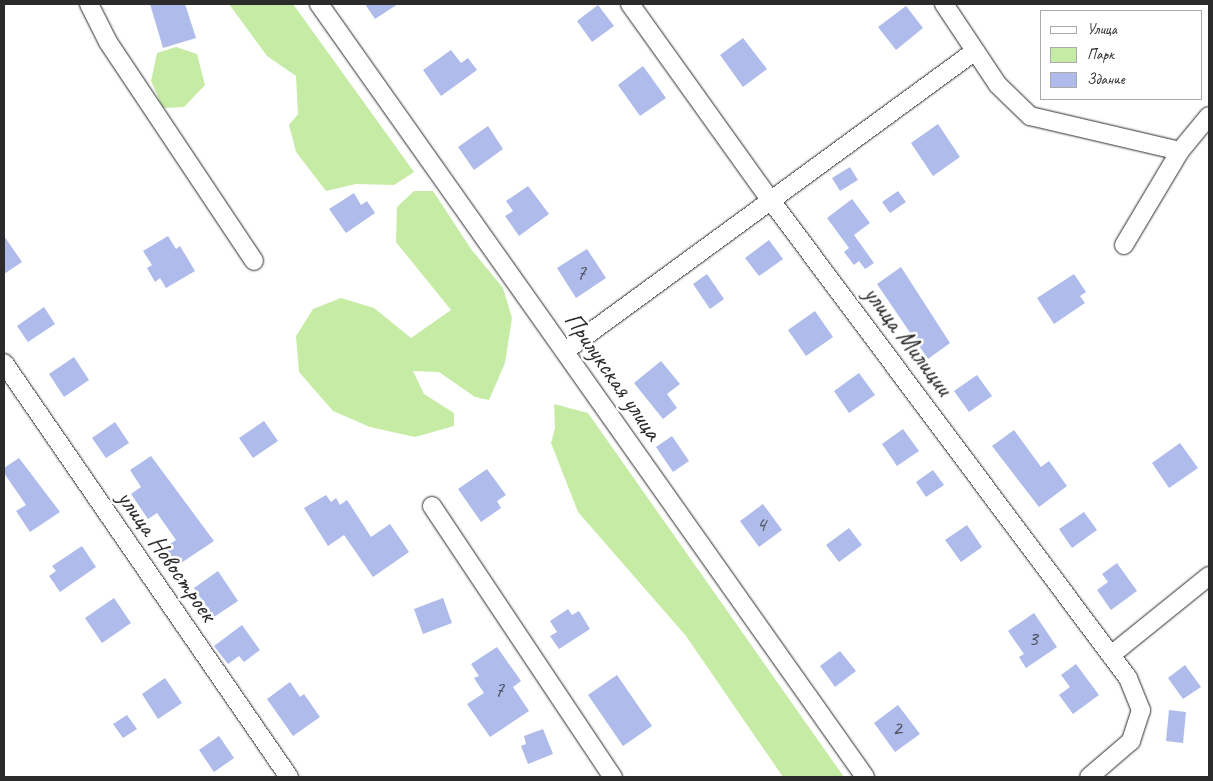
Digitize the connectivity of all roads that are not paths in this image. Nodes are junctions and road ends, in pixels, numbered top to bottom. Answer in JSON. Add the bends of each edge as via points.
{"nodes":[{"id":1,"x":89,"y":4,"type":"edge"},
{"id":2,"x":319,"y":4,"type":"edge"},
{"id":3,"x":630,"y":4,"type":"edge"},
{"id":4,"x":944,"y":4,"type":"edge"},
{"id":5,"x":976,"y":51,"type":"junction"},
{"id":6,"x":1209,"y":116,"type":"edge"},
{"id":7,"x":1180,"y":151,"type":"junction"},
{"id":8,"x":771,"y":200,"type":"junction"},
{"id":9,"x":1124,"y":245,"type":"dead end"},
{"id":10,"x":254,"y":261,"type":"dead end"},
{"id":11,"x":565,"y":352,"type":"junction"},
{"id":12,"x":4,"y":363,"type":"edge"},
{"id":13,"x":432,"y":506,"type":"dead end"},
{"id":14,"x":1209,"y":576,"type":"edge"},
{"id":15,"x":1111,"y":655,"type":"junction"},
{"id":16,"x":289,"y":777,"type":"edge"},
{"id":17,"x":613,"y":777,"type":"edge"},
{"id":18,"x":865,"y":777,"type":"edge"},
{"id":19,"x":1089,"y":777,"type":"edge"}],
"edges":[{"from":1,"to":10,"type":"street","via":[[108,42]]},
{"from":2,"to":11,"type":"street","name":"Прилукская улица"},
{"from":3,"to":8,"type":"street","name":"улица Милиции"},
{"from":4,"to":5,"type":"street"},
{"from":5,"to":7,"type":"street","via":[[998,85],[1030,116]]},
{"from":5,"to":8,"type":"street"},
{"from":6,"to":7,"type":"street"},
{"from":7,"to":9,"type":"street"},
{"from":8,"to":11,"type":"street"},
{"from":8,"to":15,"type":"street","name":"улица Милиции"},
{"from":11,"to":18,"type":"street","name":"Прилукская улица"},
{"from":12,"to":16,"type":"street","name":"улица Новостроек"},
{"from":13,"to":17,"type":"street"},
{"from":14,"to":15,"type":"street"},
{"from":15,"to":19,"type":"street","name":"улица Милиции","via":[[1128,678],[1141,710],[1131,741]]}]}
